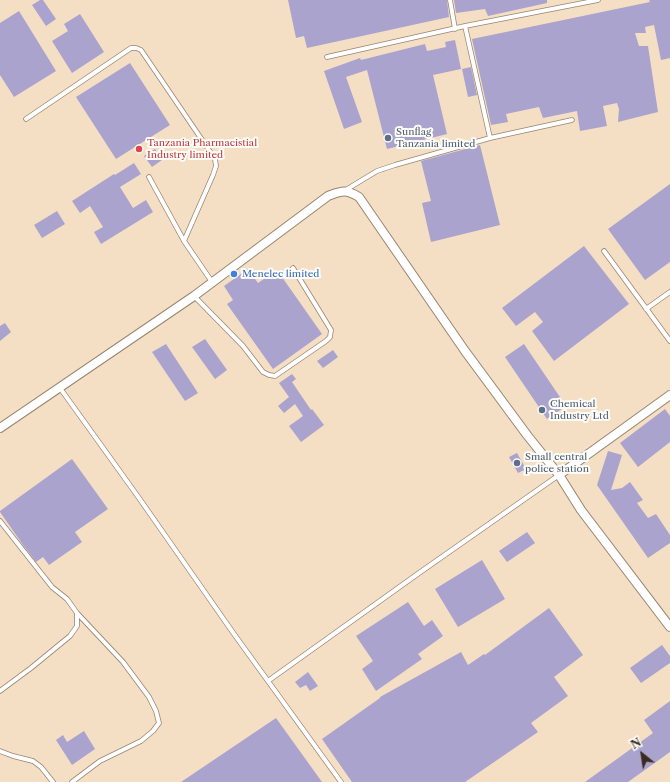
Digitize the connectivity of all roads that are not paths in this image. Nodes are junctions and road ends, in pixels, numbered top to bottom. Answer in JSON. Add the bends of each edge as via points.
{"nodes":[{"id":1,"x":450,"y":0,"type":"edge"},
{"id":2,"x":598,"y":0,"type":"edge"},
{"id":3,"x":465,"y":26,"type":"junction"},
{"id":4,"x":455,"y":29,"type":"junction"},
{"id":5,"x":327,"y":57,"type":"dead end"},
{"id":6,"x":26,"y":119,"type":"dead end"},
{"id":7,"x":572,"y":120,"type":"dead end"},
{"id":8,"x":490,"y":138,"type":"junction"},
{"id":9,"x":149,"y":177,"type":"dead end"},
{"id":10,"x":344,"y":191,"type":"junction"},
{"id":11,"x":184,"y":241,"type":"junction"},
{"id":12,"x":604,"y":251,"type":"dead end"},
{"id":13,"x":293,"y":268,"type":"dead end"},
{"id":14,"x":212,"y":282,"type":"junction"},
{"id":15,"x":670,"y":292,"type":"edge"},
{"id":16,"x":194,"y":296,"type":"junction"},
{"id":17,"x":646,"y":309,"type":"junction"},
{"id":18,"x":670,"y":341,"type":"edge"},
{"id":19,"x":60,"y":388,"type":"junction"},
{"id":20,"x":670,"y":394,"type":"edge"},
{"id":21,"x":0,"y":428,"type":"edge"},
{"id":22,"x":559,"y":475,"type":"junction"},
{"id":23,"x":0,"y":521,"type":"edge"},
{"id":24,"x":77,"y":613,"type":"junction"},
{"id":25,"x":670,"y":627,"type":"edge"},
{"id":26,"x":268,"y":680,"type":"junction"},
{"id":27,"x":0,"y":691,"type":"edge"},
{"id":28,"x":0,"y":751,"type":"edge"},
{"id":29,"x":53,"y":782,"type":"edge"},
{"id":30,"x":72,"y":782,"type":"edge"},
{"id":31,"x":341,"y":782,"type":"edge"}],
"edges":[{"from":1,"to":4,"type":"lane"},
{"from":2,"to":3,"type":"lane"},
{"from":3,"to":4,"type":"lane"},
{"from":3,"to":8,"type":"lane"},
{"from":4,"to":5,"type":"lane"},
{"from":6,"to":11,"type":"lane","via":[[131,48],[140,50],[215,159],[213,175]]},
{"from":7,"to":8,"type":"lane"},
{"from":8,"to":10,"type":"lane","via":[[377,171]]},
{"from":9,"to":11,"type":"lane"},
{"from":10,"to":14,"type":"street","via":[[328,196]]},
{"from":10,"to":22,"type":"street","via":[[359,197],[465,351]]},
{"from":11,"to":14,"type":"lane"},
{"from":12,"to":17,"type":"lane"},
{"from":13,"to":16,"type":"lane","via":[[331,330],[330,337],[275,376],[263,372],[243,346]]},
{"from":14,"to":16,"type":"street"},
{"from":15,"to":17,"type":"lane"},
{"from":16,"to":19,"type":"street"},
{"from":17,"to":18,"type":"lane"},
{"from":19,"to":21,"type":"street"},
{"from":19,"to":26,"type":"lane"},
{"from":20,"to":22,"type":"street"},
{"from":22,"to":25,"type":"street","via":[[582,510]]},
{"from":22,"to":26,"type":"lane"},
{"from":23,"to":24,"type":"lane","via":[[52,587]]},
{"from":24,"to":27,"type":"lane","via":[[77,626],[70,636]]},
{"from":24,"to":30,"type":"lane","via":[[123,662],[149,697],[156,711],[158,723],[153,731],[141,740],[100,761]]},
{"from":26,"to":31,"type":"lane"},
{"from":28,"to":29,"type":"lane","via":[[33,761],[42,767]]}]}
